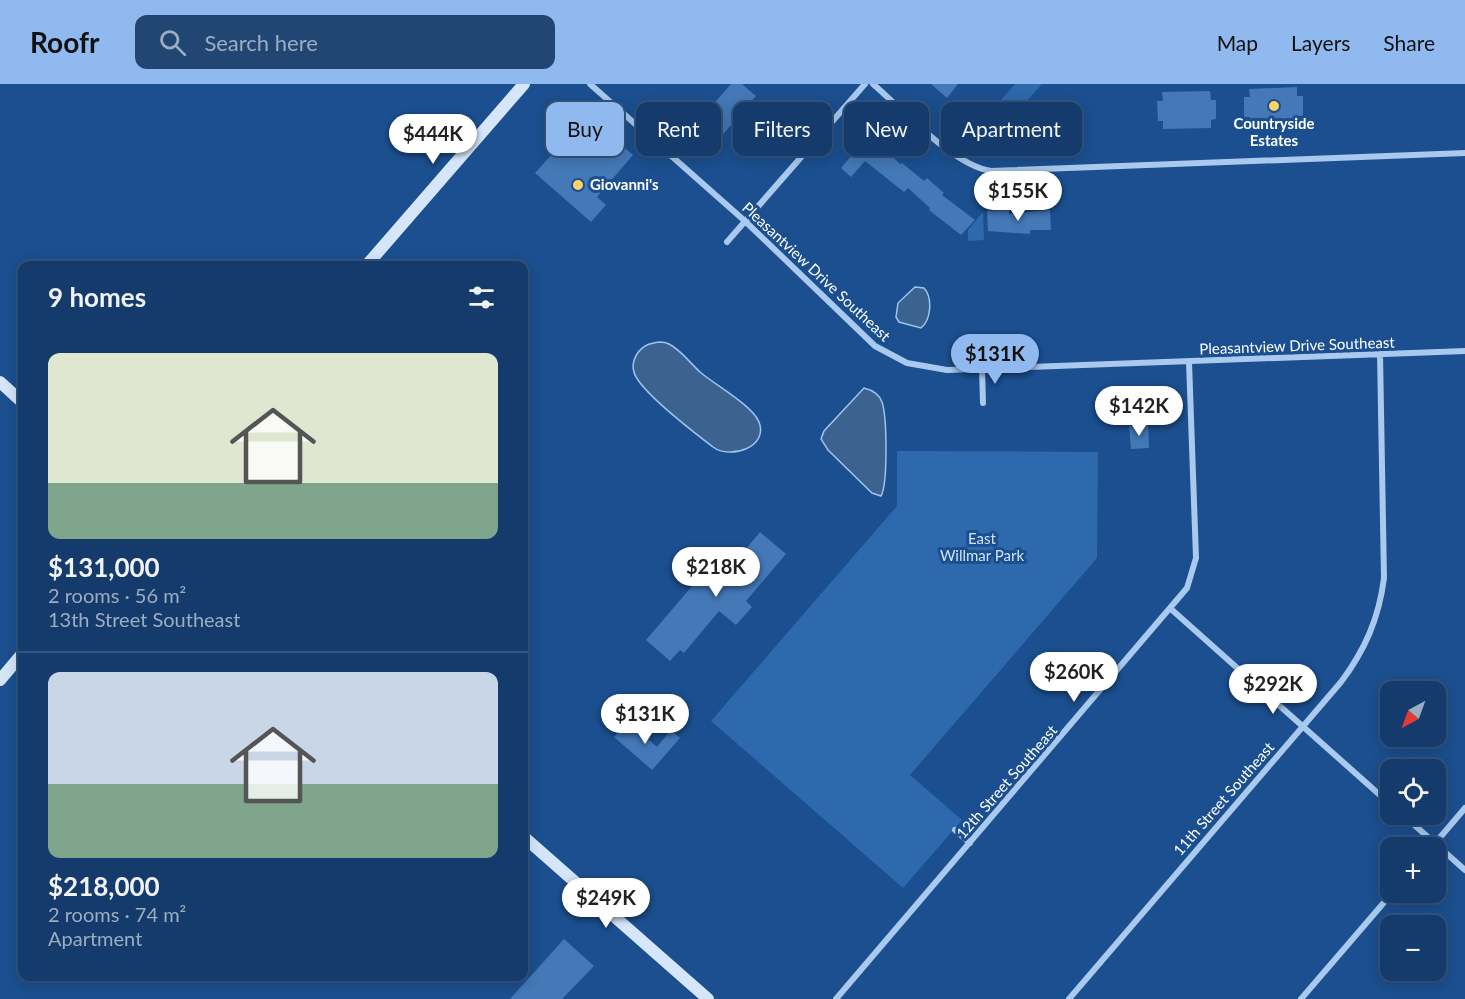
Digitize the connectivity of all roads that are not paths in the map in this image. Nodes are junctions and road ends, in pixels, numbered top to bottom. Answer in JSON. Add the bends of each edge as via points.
{"nodes":[{"id":1,"x":524,"y":84,"type":"edge"},
{"id":2,"x":591,"y":84,"type":"edge"},
{"id":3,"x":866,"y":84,"type":"edge"},
{"id":4,"x":873,"y":84,"type":"edge"},
{"id":5,"x":1465,"y":153,"type":"edge"},
{"id":6,"x":746,"y":222,"type":"junction"},
{"id":7,"x":727,"y":242,"type":"dead end"},
{"id":8,"x":370,"y":261,"type":"edge"},
{"id":9,"x":1465,"y":351,"type":"edge"},
{"id":10,"x":1380,"y":354,"type":"junction"},
{"id":11,"x":1189,"y":362,"type":"junction"},
{"id":12,"x":982,"y":369,"type":"junction"},
{"id":13,"x":0,"y":382,"type":"edge"},
{"id":14,"x":18,"y":398,"type":"edge"},
{"id":15,"x":983,"y":403,"type":"dead end"},
{"id":16,"x":1171,"y":609,"type":"junction"},
{"id":17,"x":18,"y":659,"type":"edge"},
{"id":18,"x":0,"y":680,"type":"edge"},
{"id":19,"x":1303,"y":725,"type":"junction"},
{"id":20,"x":1380,"y":795,"type":"edge"},
{"id":21,"x":1465,"y":808,"type":"edge"},
{"id":22,"x":1413,"y":825,"type":"edge"},
{"id":23,"x":955,"y":830,"type":"dead end"},
{"id":24,"x":1424,"y":837,"type":"edge"},
{"id":25,"x":1441,"y":837,"type":"edge"},
{"id":26,"x":528,"y":841,"type":"edge"},
{"id":27,"x":970,"y":843,"type":"junction"},
{"id":28,"x":1446,"y":856,"type":"edge"},
{"id":29,"x":1465,"y":870,"type":"edge"},
{"id":30,"x":1384,"y":903,"type":"edge"},
{"id":31,"x":708,"y":999,"type":"edge"},
{"id":32,"x":836,"y":999,"type":"edge"},
{"id":33,"x":1069,"y":999,"type":"edge"},
{"id":34,"x":1301,"y":999,"type":"edge"}],
"edges":[{"from":1,"to":8,"type":"main road"},
{"from":2,"to":6,"type":"street","name":"Pleasantview Drive Southeast"},
{"from":3,"to":6,"type":"street"},
{"from":4,"to":5,"type":"street","via":[[957,157],[991,171]]},
{"from":6,"to":7,"type":"street"},
{"from":6,"to":12,"type":"street","name":"Pleasantview Drive Southeast","via":[[885,353],[933,369]]},
{"from":9,"to":10,"type":"street","name":"Pleasantview Drive Southeast"},
{"from":10,"to":11,"type":"street","name":"Pleasantview Drive Southeast"},
{"from":10,"to":19,"type":"street","name":"11th Street Southeast","via":[[1385,550],[1382,596],[1360,656]]},
{"from":11,"to":12,"type":"street","name":"Pleasantview Drive Southeast"},
{"from":11,"to":16,"type":"street","name":"12th Street Southeast","via":[[1196,558],[1191,581]]},
{"from":12,"to":15,"type":"street"},
{"from":13,"to":14,"type":"main road"},
{"from":16,"to":19,"type":"street"},
{"from":16,"to":27,"type":"street","name":"12th Street Southeast"},
{"from":17,"to":18,"type":"main road"},
{"from":19,"to":20,"type":"street"},
{"from":19,"to":33,"type":"street","name":"11th Street Southeast"},
{"from":21,"to":25,"type":"street"},
{"from":22,"to":24,"type":"street"},
{"from":23,"to":27,"type":"street"},
{"from":26,"to":31,"type":"main road"},
{"from":27,"to":32,"type":"street","name":"12th Street Southeast"},
{"from":28,"to":29,"type":"street"},
{"from":30,"to":34,"type":"street"}]}
